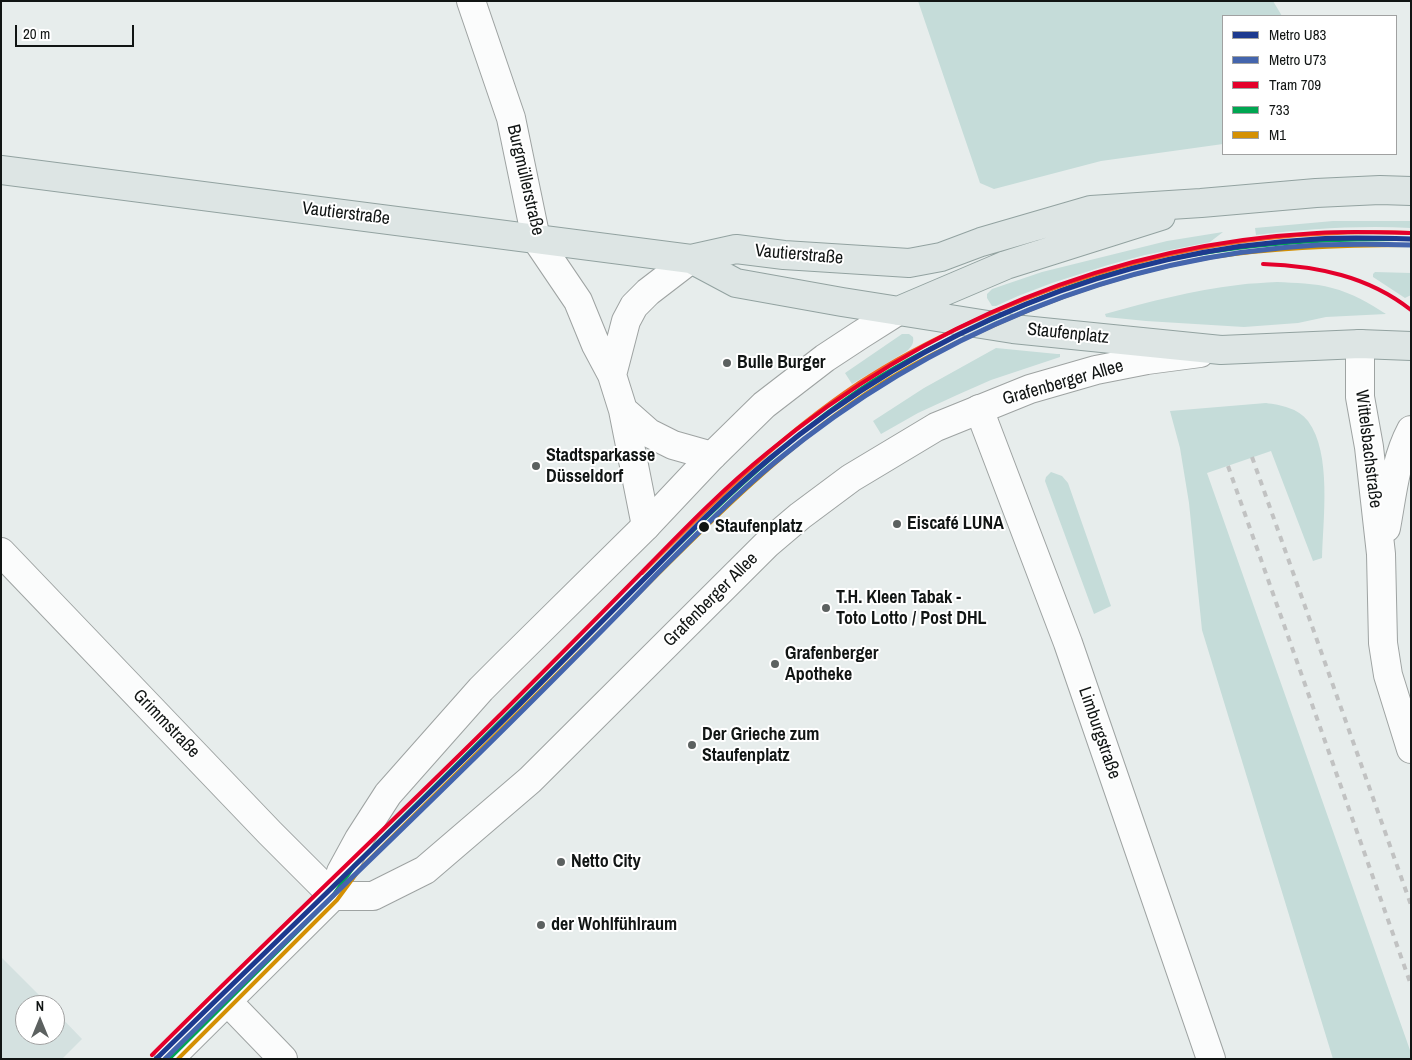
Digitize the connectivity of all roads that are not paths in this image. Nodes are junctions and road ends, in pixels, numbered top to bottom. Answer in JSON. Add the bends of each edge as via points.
{"nodes":[{"id":1,"x":471,"y":1,"type":"edge"},
{"id":2,"x":1,"y":170,"type":"edge"},
{"id":3,"x":1411,"y":191,"type":"edge"},
{"id":4,"x":1201,"y":203,"type":"junction"},
{"id":5,"x":536,"y":239,"type":"junction"},
{"id":6,"x":691,"y":259,"type":"junction"},
{"id":7,"x":898,"y":312,"type":"junction"},
{"id":8,"x":1360,"y":344,"type":"junction"},
{"id":9,"x":1411,"y":346,"type":"edge"},
{"id":10,"x":1221,"y":350,"type":"junction"},
{"id":11,"x":612,"y":375,"type":"junction"},
{"id":12,"x":978,"y":409,"type":"junction"},
{"id":13,"x":623,"y":410,"type":"junction"},
{"id":14,"x":1411,"y":430,"type":"edge"},
{"id":15,"x":712,"y":456,"type":"junction"},
{"id":16,"x":646,"y":526,"type":"junction"},
{"id":17,"x":1,"y":552,"type":"edge"},
{"id":18,"x":1381,"y":554,"type":"junction"},
{"id":19,"x":1411,"y":749,"type":"edge"},
{"id":20,"x":332,"y":896,"type":"junction"},
{"id":21,"x":227,"y":1001,"type":"junction"},
{"id":22,"x":169,"y":1059,"type":"edge"},
{"id":23,"x":283,"y":1059,"type":"edge"},
{"id":24,"x":1211,"y":1059,"type":"edge"}],
"edges":[{"from":1,"to":5,"type":"street","name":"Burgmüllerstraße","via":[[511,118]]},
{"from":2,"to":5,"type":"main road","name":"Vautierstraße"},
{"from":3,"to":4,"type":"main road","via":[[1316,193]]},
{"from":4,"to":6,"type":"main road","name":"Vautierstraße","via":[[1092,210],[941,257],[909,263],[736,249]]},
{"from":4,"to":7,"type":"main road","via":[[1006,264]]},
{"from":5,"to":6,"type":"main road","name":"Vautierstraße"},
{"from":5,"to":11,"type":"street","name":"Burgmüllerstraße","via":[[578,301]]},
{"from":6,"to":7,"type":"main road","name":"Vautierstraße","via":[[736,283]]},
{"from":6,"to":11,"type":"street","via":[[634,306],[626,321]]},
{"from":7,"to":10,"type":"main road","name":"Staufenplatz","via":[[1013,329]]},
{"from":7,"to":15,"type":"street","via":[[825,358],[764,405]]},
{"from":8,"to":9,"type":"main road","name":"Staufenplatz"},
{"from":8,"to":10,"type":"main road","name":"Staufenplatz"},
{"from":8,"to":18,"type":"street","name":"Wittelsbachstraße","via":[[1360,398]]},
{"from":10,"to":12,"type":"street","name":"Grafenberger Allee","via":[[1096,370],[1030,389]]},
{"from":11,"to":13,"type":"street","name":"Burgmüllerstraße"},
{"from":12,"to":20,"type":"street","name":"Grafenberger Allee","via":[[936,427],[885,457],[800,516],[767,544],[530,780],[425,870],[373,896]]},
{"from":12,"to":24,"type":"street","name":"Limburgstraße","via":[[1068,643]]},
{"from":13,"to":15,"type":"street","via":[[649,433],[673,445]]},
{"from":13,"to":16,"type":"street","name":"Burgmüllerstraße"},
{"from":14,"to":18,"type":"street","name":"Wittelsbachstraße","via":[[1398,467]]},
{"from":15,"to":16,"type":"street"},
{"from":16,"to":20,"type":"street","via":[[481,689],[388,794],[345,863]]},
{"from":17,"to":20,"type":"street","name":"Grimmstraße"},
{"from":18,"to":19,"type":"street","name":"Wittelsbachstraße","via":[[1383,643],[1388,675]]},
{"from":20,"to":21,"type":"street"},
{"from":21,"to":22,"type":"street"},
{"from":21,"to":23,"type":"street"}]}
